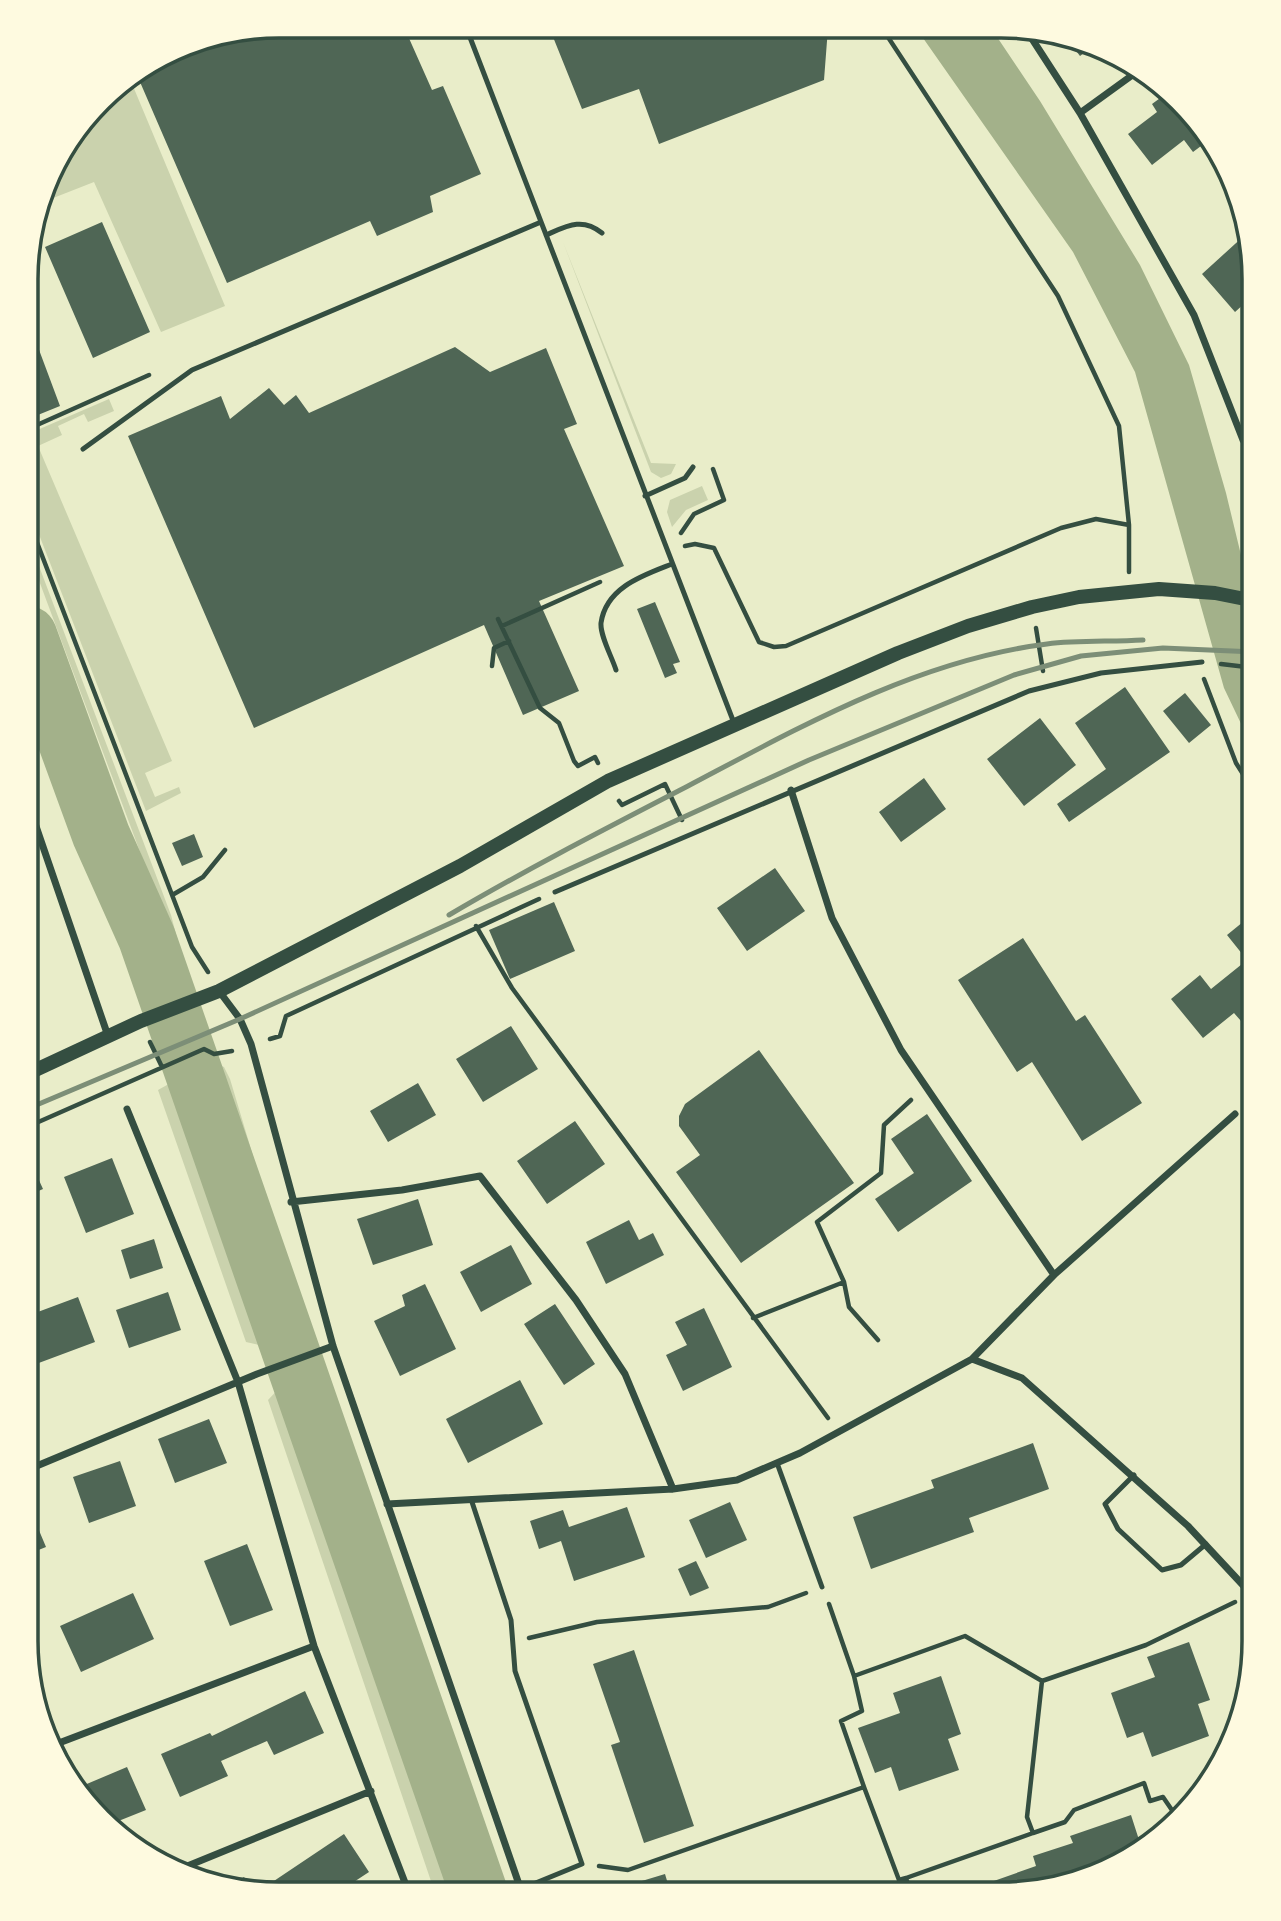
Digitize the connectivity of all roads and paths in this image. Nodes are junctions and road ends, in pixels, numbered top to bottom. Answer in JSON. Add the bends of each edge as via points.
{"nodes":[{"id":1,"x":470,"y":38,"type":"edge"},
{"id":2,"x":889,"y":38,"type":"edge"},
{"id":3,"x":1033,"y":41,"type":"edge"},
{"id":4,"x":1130,"y":76,"type":"edge"},
{"id":5,"x":1080,"y":113,"type":"junction"},
{"id":6,"x":541,"y":222,"type":"junction"},
{"id":7,"x":602,"y":233,"type":"dead end"},
{"id":8,"x":546,"y":235,"type":"junction"},
{"id":9,"x":150,"y":374,"type":"dead end"},
{"id":10,"x":38,"y":424,"type":"edge"},
{"id":11,"x":1242,"y":437,"type":"edge"},
{"id":12,"x":83,"y":449,"type":"dead end"},
{"id":13,"x":693,"y":467,"type":"dead end"},
{"id":14,"x":713,"y":469,"type":"dead end"},
{"id":15,"x":645,"y":496,"type":"junction"},
{"id":16,"x":1129,"y":525,"type":"junction"},
{"id":17,"x":38,"y":545,"type":"edge"},
{"id":18,"x":672,"y":564,"type":"junction"},
{"id":19,"x":1129,"y":590,"type":"junction"},
{"id":20,"x":1242,"y":598,"type":"edge"},
{"id":21,"x":540,"y":607,"type":"dead end"},
{"id":22,"x":1032,"y":607,"type":"junction"},
{"id":23,"x":498,"y":619,"type":"dead end"},
{"id":24,"x":502,"y":626,"type":"junction"},
{"id":25,"x":509,"y":641,"type":"junction"},
{"id":26,"x":1199,"y":662,"type":"junction"},
{"id":27,"x":492,"y":666,"type":"dead end"},
{"id":28,"x":1242,"y":667,"type":"edge"},
{"id":29,"x":616,"y":670,"type":"dead end"},
{"id":30,"x":1047,"y":685,"type":"junction"},
{"id":31,"x":735,"y":723,"type":"junction"},
{"id":32,"x":574,"y":761,"type":"dead end"},
{"id":33,"x":1242,"y":772,"type":"edge"},
{"id":34,"x":791,"y":790,"type":"junction"},
{"id":35,"x":38,"y":832,"type":"edge"},
{"id":36,"x":225,"y":850,"type":"dead end"},
{"id":37,"x":555,"y":892,"type":"joint"},
{"id":38,"x":174,"y":894,"type":"junction"},
{"id":39,"x":476,"y":926,"type":"junction"},
{"id":40,"x":219,"y":991,"type":"junction"},
{"id":41,"x":108,"y":1036,"type":"junction"},
{"id":42,"x":251,"y":1044,"type":"junction"},
{"id":43,"x":38,"y":1069,"type":"edge"},
{"id":44,"x":926,"y":1086,"type":"junction"},
{"id":45,"x":127,"y":1110,"type":"dead end"},
{"id":46,"x":1235,"y":1114,"type":"dead end"},
{"id":47,"x":38,"y":1122,"type":"edge"},
{"id":48,"x":291,"y":1202,"type":"junction"},
{"id":49,"x":1054,"y":1275,"type":"junction"},
{"id":50,"x":844,"y":1282,"type":"junction"},
{"id":51,"x":753,"y":1318,"type":"junction"},
{"id":52,"x":878,"y":1340,"type":"dead end"},
{"id":53,"x":333,"y":1346,"type":"junction"},
{"id":54,"x":972,"y":1359,"type":"junction"},
{"id":55,"x":238,"y":1382,"type":"junction"},
{"id":56,"x":839,"y":1433,"type":"junction"},
{"id":57,"x":777,"y":1463,"type":"junction"},
{"id":58,"x":38,"y":1465,"type":"edge"},
{"id":59,"x":1133,"y":1475,"type":"junction"},
{"id":60,"x":673,"y":1489,"type":"junction"},
{"id":61,"x":471,"y":1500,"type":"junction"},
{"id":62,"x":387,"y":1504,"type":"junction"},
{"id":63,"x":1206,"y":1544,"type":"junction"},
{"id":64,"x":1242,"y":1584,"type":"edge"},
{"id":65,"x":822,"y":1587,"type":"junction"},
{"id":66,"x":1242,"y":1601,"type":"edge"},
{"id":67,"x":512,"y":1642,"type":"junction"},
{"id":68,"x":314,"y":1646,"type":"junction"},
{"id":69,"x":854,"y":1676,"type":"junction"},
{"id":70,"x":1042,"y":1681,"type":"junction"},
{"id":71,"x":61,"y":1742,"type":"edge"},
{"id":72,"x":864,"y":1787,"type":"junction"},
{"id":73,"x":371,"y":1791,"type":"junction"},
{"id":74,"x":1173,"y":1811,"type":"edge"},
{"id":75,"x":1033,"y":1833,"type":"junction"},
{"id":76,"x":582,"y":1864,"type":"junction"},
{"id":77,"x":190,"y":1865,"type":"edge"},
{"id":78,"x":906,"y":1878,"type":"junction"},
{"id":79,"x":405,"y":1882,"type":"edge"},
{"id":80,"x":518,"y":1882,"type":"edge"},
{"id":81,"x":541,"y":1882,"type":"edge"},
{"id":82,"x":907,"y":1882,"type":"edge"}],
"edges":[{"from":1,"to":6,"type":"lane"},
{"from":2,"to":16,"type":"path","via":[[1058,296],[1119,426]]},
{"from":3,"to":5,"type":"street"},
{"from":4,"to":5,"type":"street"},
{"from":5,"to":11,"type":"street","via":[[1194,315]]},
{"from":6,"to":8,"type":"lane"},
{"from":6,"to":12,"type":"lane","via":[[192,370]]},
{"from":7,"to":8,"type":"lane","via":[[582,222]]},
{"from":8,"to":15,"type":"lane"},
{"from":9,"to":10,"type":"path"},
{"from":13,"to":15,"type":"lane","via":[[685,478]]},
{"from":14,"to":16,"type":"path","via":[[724,500],[694,513],[683,528],[678,548],[695,544],[714,548],[759,642],[774,648],[1061,528],[1096,519]]},
{"from":15,"to":18,"type":"lane"},
{"from":16,"to":19,"type":"path"},
{"from":17,"to":38,"type":"path"},
{"from":18,"to":29,"type":"lane","via":[[621,587],[608,604],[600,625]]},
{"from":18,"to":31,"type":"lane"},
{"from":19,"to":20,"type":"main road"},
{"from":19,"to":22,"type":"main road"},
{"from":21,"to":24,"type":"path"},
{"from":22,"to":30,"type":"path"},
{"from":22,"to":31,"type":"main road","via":[[898,653]]},
{"from":23,"to":24,"type":"path"},
{"from":24,"to":25,"type":"path"},
{"from":25,"to":27,"type":"path","via":[[494,648]]},
{"from":25,"to":32,"type":"path","via":[[540,708],[559,723]]},
{"from":26,"to":28,"type":"path"},
{"from":26,"to":30,"type":"lane","via":[[1101,673]]},
{"from":26,"to":33,"type":"path"},
{"from":30,"to":34,"type":"lane"},
{"from":31,"to":40,"type":"main road","via":[[608,781],[460,866]]},
{"from":34,"to":37,"type":"lane"},
{"from":34,"to":44,"type":"street","via":[[832,918],[901,1050]]},
{"from":35,"to":41,"type":"street"},
{"from":36,"to":38,"type":"path","via":[[203,877]]},
{"from":37,"to":39,"type":"path"},
{"from":38,"to":40,"type":"path","via":[[192,947]]},
{"from":39,"to":42,"type":"path","via":[[286,1016],[280,1036]]},
{"from":39,"to":51,"type":"path","via":[[512,988]]},
{"from":40,"to":41,"type":"main road"},
{"from":40,"to":42,"type":"street","via":[[240,1019]]},
{"from":41,"to":43,"type":"main road"},
{"from":42,"to":47,"type":"path","via":[[222,1054],[204,1049]]},
{"from":42,"to":48,"type":"street"},
{"from":44,"to":49,"type":"street"},
{"from":44,"to":50,"type":"path","via":[[884,1125],[881,1173],[817,1222]]},
{"from":45,"to":55,"type":"street"},
{"from":46,"to":49,"type":"street"},
{"from":48,"to":53,"type":"street"},
{"from":48,"to":60,"type":"street","via":[[480,1176],[576,1300],[625,1374]]},
{"from":49,"to":54,"type":"street"},
{"from":50,"to":51,"type":"path"},
{"from":50,"to":52,"type":"path","via":[[849,1307]]},
{"from":51,"to":56,"type":"path"},
{"from":53,"to":55,"type":"street"},
{"from":53,"to":62,"type":"street"},
{"from":54,"to":56,"type":"street"},
{"from":54,"to":59,"type":"street","via":[[1022,1378]]},
{"from":55,"to":58,"type":"street"},
{"from":55,"to":68,"type":"street"},
{"from":56,"to":57,"type":"street"},
{"from":57,"to":60,"type":"street","via":[[737,1480]]},
{"from":57,"to":65,"type":"lane"},
{"from":59,"to":63,"type":"street"},
{"from":59,"to":63,"type":"lane","via":[[1105,1504],[1118,1529],[1162,1570],[1181,1565]]},
{"from":60,"to":61,"type":"street"},
{"from":61,"to":62,"type":"street"},
{"from":61,"to":67,"type":"lane","via":[[511,1620]]},
{"from":62,"to":80,"type":"street"},
{"from":63,"to":64,"type":"street"},
{"from":65,"to":67,"type":"path","via":[[768,1607],[597,1622]]},
{"from":65,"to":69,"type":"path"},
{"from":66,"to":70,"type":"path","via":[[1146,1645]]},
{"from":67,"to":76,"type":"lane","via":[[514,1671]]},
{"from":68,"to":71,"type":"street"},
{"from":68,"to":73,"type":"street"},
{"from":69,"to":70,"type":"path","via":[[965,1636]]},
{"from":69,"to":72,"type":"path","via":[[862,1711],[841,1721]]},
{"from":70,"to":75,"type":"path","via":[[1027,1816]]},
{"from":72,"to":76,"type":"path","via":[[628,1870]]},
{"from":72,"to":78,"type":"path","via":[[899,1880]]},
{"from":73,"to":77,"type":"street"},
{"from":73,"to":79,"type":"street"},
{"from":74,"to":75,"type":"path","via":[[1163,1797],[1150,1801],[1144,1783],[1074,1810],[1065,1822]]},
{"from":75,"to":78,"type":"path"},
{"from":76,"to":81,"type":"lane"},
{"from":78,"to":82,"type":"path"}]}
